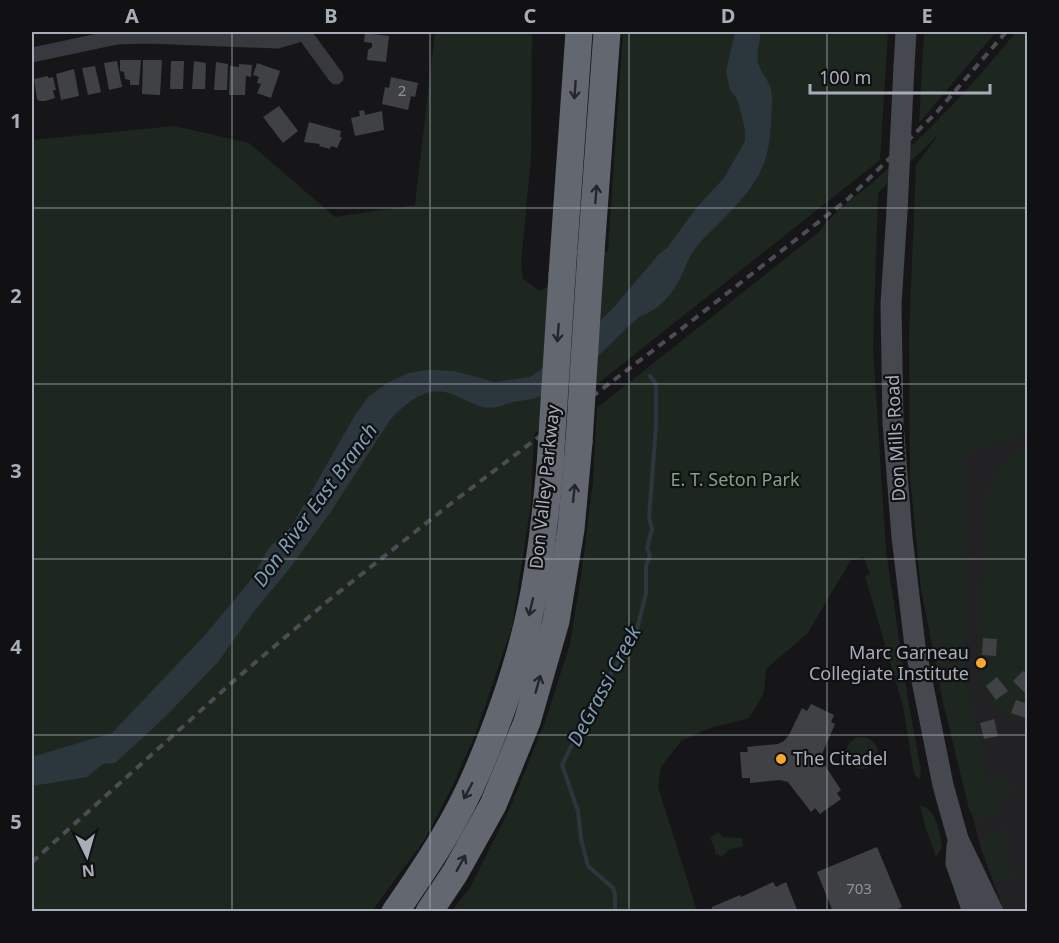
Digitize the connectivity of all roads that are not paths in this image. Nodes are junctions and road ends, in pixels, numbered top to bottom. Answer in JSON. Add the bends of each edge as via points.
{"nodes":[{"id":1,"x":302,"y":32,"type":"edge"},
{"id":2,"x":579,"y":32,"type":"edge"},
{"id":3,"x":607,"y":32,"type":"edge"},
{"id":4,"x":906,"y":32,"type":"edge"},
{"id":5,"x":147,"y":34,"type":"edge"},
{"id":6,"x":32,"y":55,"type":"edge"},
{"id":7,"x":336,"y":77,"type":"dead end"},
{"id":8,"x":958,"y":839,"type":"junction"},
{"id":9,"x":395,"y":912,"type":"edge"},
{"id":10,"x":429,"y":912,"type":"edge"},
{"id":11,"x":973,"y":912,"type":"edge"},
{"id":12,"x":993,"y":912,"type":"edge"}],
"edges":[{"from":1,"to":5,"type":"street","via":[[263,42]]},
{"from":1,"to":7,"type":"street"},
{"from":2,"to":9,"type":"highway","name":"Don Valley Parkway","one_way":true,"bridge":true,"via":[[550,466],[532,603],[508,692],[478,772],[433,857]]},
{"from":10,"to":3,"type":"highway","name":"Don Valley Parkway","one_way":true,"bridge":true,"via":[[493,805],[527,723],[556,621],[571,529],[579,442]]},
{"from":4,"to":8,"type":"main road","name":"Don Mills Road","bridge":true,"via":[[891,304],[893,423],[915,646]]},
{"from":5,"to":6,"type":"street"},
{"from":8,"to":11,"type":"main road","name":"Don Mills Road","via":[[956,863]]},
{"from":8,"to":12,"type":"main road","name":"Don Mills Road"}]}
